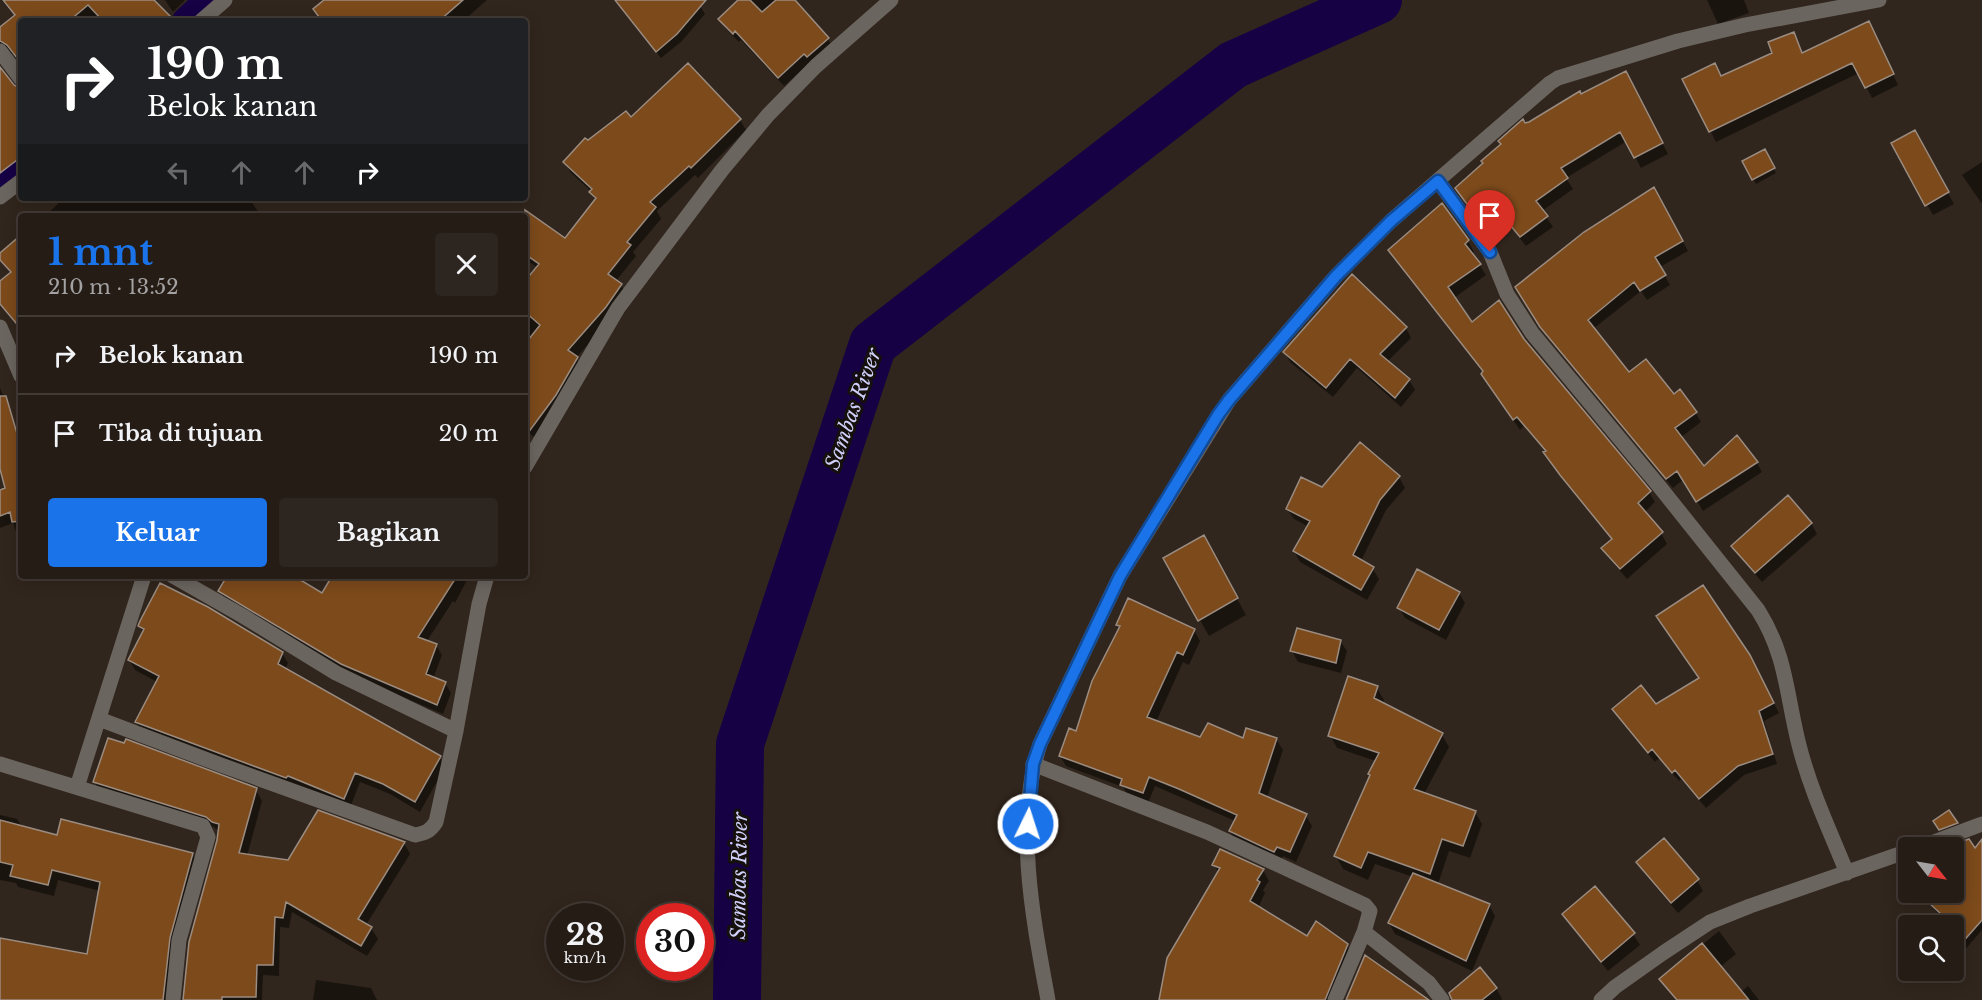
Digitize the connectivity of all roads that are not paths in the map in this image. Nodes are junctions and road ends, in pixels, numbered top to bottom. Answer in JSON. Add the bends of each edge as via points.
{"nodes":[{"id":1,"x":225,"y":0,"type":"edge"},
{"id":2,"x":1879,"y":0,"type":"edge"},
{"id":3,"x":883,"y":3,"type":"edge"},
{"id":4,"x":204,"y":18,"type":"edge"},
{"id":5,"x":0,"y":51,"type":"edge"},
{"id":6,"x":18,"y":74,"type":"edge"},
{"id":7,"x":1438,"y":181,"type":"junction"},
{"id":8,"x":18,"y":183,"type":"edge"},
{"id":9,"x":0,"y":197,"type":"edge"},
{"id":10,"x":0,"y":327,"type":"edge"},
{"id":11,"x":18,"y":369,"type":"edge"},
{"id":12,"x":528,"y":461,"type":"edge"},
{"id":13,"x":143,"y":579,"type":"edge"},
{"id":14,"x":178,"y":579,"type":"edge"},
{"id":15,"x":486,"y":579,"type":"edge"},
{"id":16,"x":99,"y":719,"type":"junction"},
{"id":17,"x":456,"y":731,"type":"junction"},
{"id":18,"x":0,"y":764,"type":"edge"},
{"id":19,"x":1033,"y":764,"type":"junction"},
{"id":20,"x":77,"y":787,"type":"junction"},
{"id":21,"x":1982,"y":824,"type":"edge"},
{"id":22,"x":1947,"y":837,"type":"edge"},
{"id":23,"x":1898,"y":855,"type":"edge"},
{"id":24,"x":1847,"y":873,"type":"junction"},
{"id":25,"x":1364,"y":932,"type":"junction"},
{"id":26,"x":173,"y":1000,"type":"edge"},
{"id":27,"x":1048,"y":1000,"type":"edge"},
{"id":28,"x":1335,"y":1000,"type":"edge"},
{"id":29,"x":1442,"y":1000,"type":"edge"},
{"id":30,"x":1601,"y":1000,"type":"edge"}],
"edges":[{"from":1,"to":4,"type":"street"},
{"from":2,"to":7,"type":"street","via":[[1678,41],[1558,78]]},
{"from":3,"to":12,"type":"street","via":[[768,115],[722,170],[618,308]]},
{"from":5,"to":6,"type":"street"},
{"from":7,"to":19,"type":"street","via":[[1336,276],[1218,415],[1120,576]]},
{"from":7,"to":24,"type":"street","via":[[1490,252],[1507,294],[1532,333],[1659,486],[1770,629],[1785,674],[1798,744]]},
{"from":8,"to":9,"type":"street"},
{"from":10,"to":11,"type":"street"},
{"from":13,"to":16,"type":"street"},
{"from":14,"to":17,"type":"street","via":[[336,673]]},
{"from":15,"to":17,"type":"street"},
{"from":16,"to":17,"type":"street","via":[[415,835],[432,830],[436,822]]},
{"from":16,"to":20,"type":"street"},
{"from":18,"to":20,"type":"street"},
{"from":19,"to":25,"type":"street","via":[[1207,832],[1358,900],[1370,911]]},
{"from":19,"to":27,"type":"street","via":[[1028,824],[1031,903]]},
{"from":20,"to":26,"type":"street","via":[[203,825],[206,830],[208,837],[178,940]]},
{"from":21,"to":22,"type":"street"},
{"from":23,"to":24,"type":"street"},
{"from":24,"to":30,"type":"street","via":[[1710,922]]},
{"from":25,"to":28,"type":"street"},
{"from":25,"to":29,"type":"street","via":[[1428,983]]}]}
